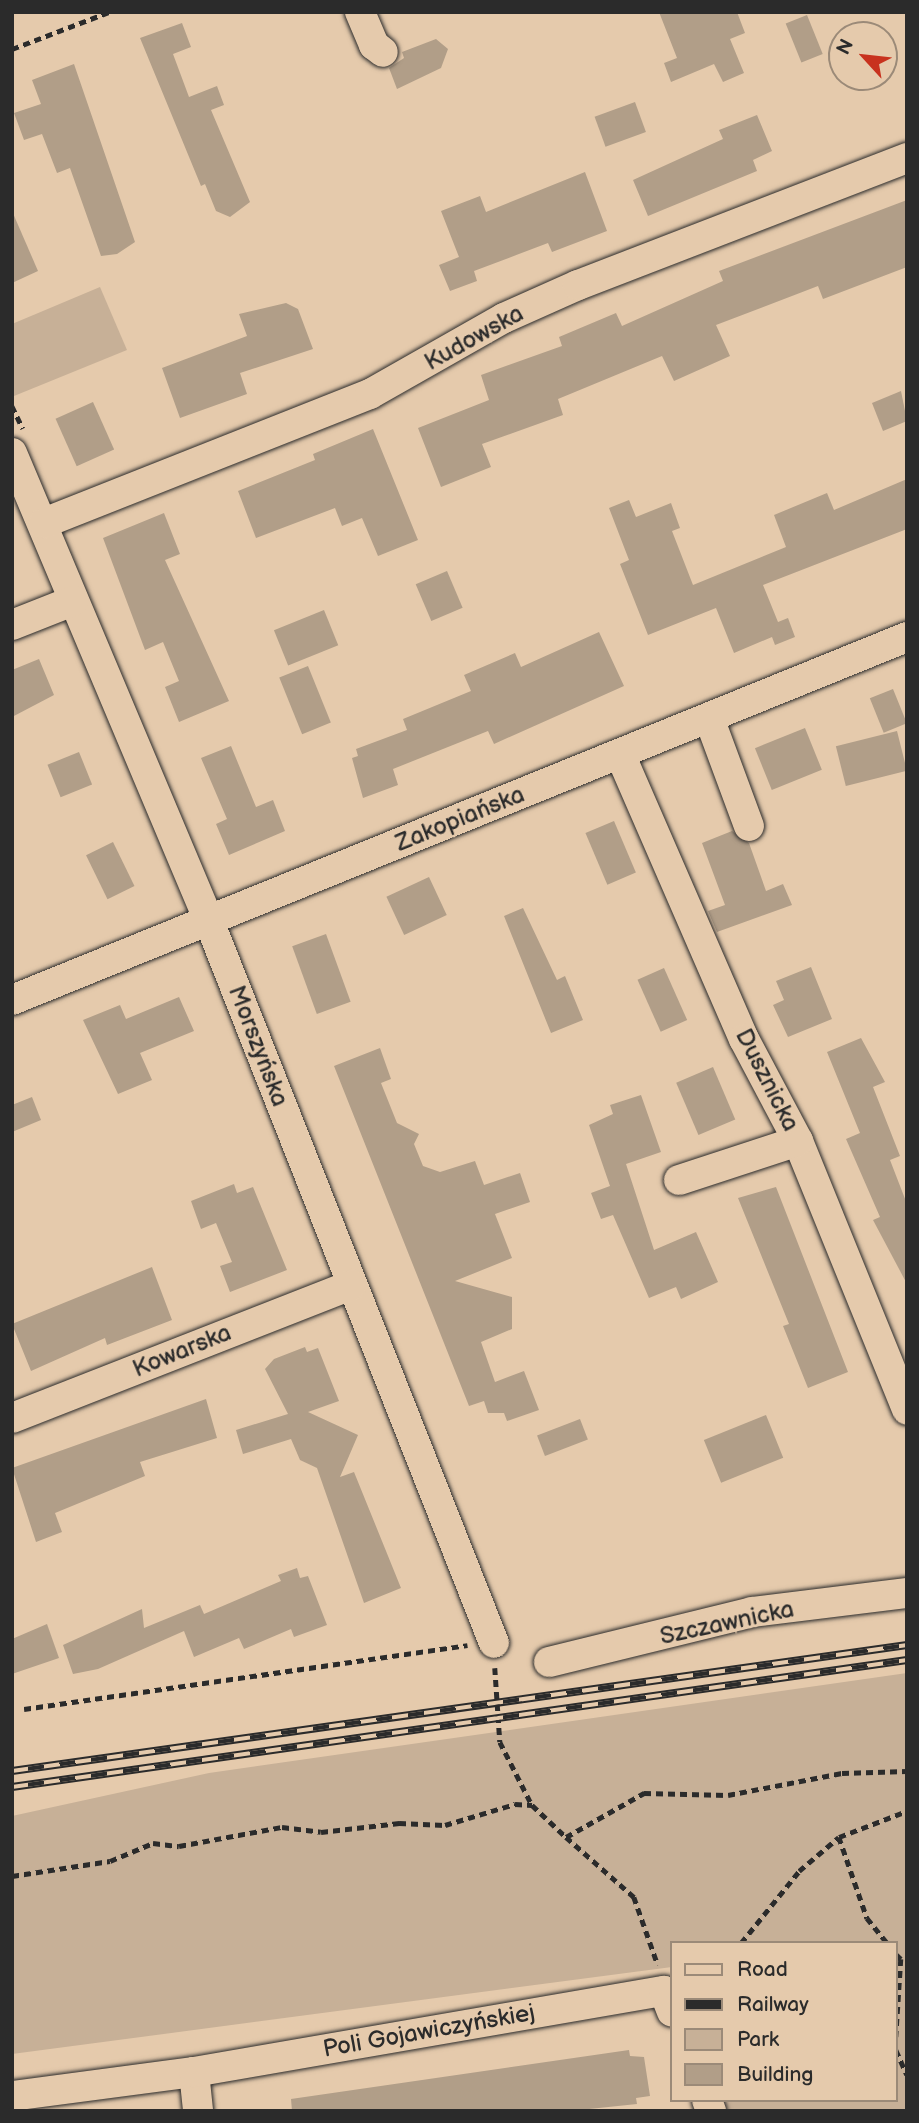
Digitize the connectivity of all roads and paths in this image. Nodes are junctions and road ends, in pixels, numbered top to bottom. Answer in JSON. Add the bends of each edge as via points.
{"nodes":[{"id":1,"x":108,"y":12,"type":"edge"},
{"id":2,"x":360,"y":12,"type":"edge"},
{"id":3,"x":12,"y":49,"type":"edge"},
{"id":4,"x":383,"y":52,"type":"dead end"},
{"id":5,"x":907,"y":158,"type":"edge"},
{"id":6,"x":12,"y":453,"type":"edge"},
{"id":7,"x":44,"y":523,"type":"junction"},
{"id":8,"x":73,"y":601,"type":"junction"},
{"id":9,"x":12,"y":625,"type":"edge"},
{"id":10,"x":907,"y":637,"type":"edge"},
{"id":11,"x":709,"y":719,"type":"junction"},
{"id":12,"x":620,"y":754,"type":"junction"},
{"id":13,"x":749,"y":826,"type":"dead end"},
{"id":14,"x":209,"y":921,"type":"junction"},
{"id":15,"x":12,"y":1000,"type":"edge"},
{"id":16,"x":798,"y":1141,"type":"junction"},
{"id":17,"x":679,"y":1180,"type":"dead end"},
{"id":18,"x":352,"y":1284,"type":"junction"},
{"id":19,"x":907,"y":1410,"type":"edge"},
{"id":20,"x":12,"y":1418,"type":"edge"},
{"id":21,"x":907,"y":1593,"type":"edge"},
{"id":22,"x":494,"y":1643,"type":"junction"},
{"id":23,"x":549,"y":1662,"type":"dead end"},
{"id":24,"x":24,"y":1709,"type":"dead end"},
{"id":25,"x":907,"y":1771,"type":"edge"},
{"id":26,"x":532,"y":1805,"type":"junction"},
{"id":27,"x":907,"y":1811,"type":"edge"},
{"id":28,"x":566,"y":1837,"type":"junction"},
{"id":29,"x":839,"y":1838,"type":"junction"},
{"id":30,"x":12,"y":1876,"type":"edge"},
{"id":31,"x":743,"y":1941,"type":"edge"},
{"id":32,"x":885,"y":1941,"type":"edge"},
{"id":33,"x":898,"y":1956,"type":"edge"},
{"id":34,"x":668,"y":2001,"type":"edge"},
{"id":35,"x":898,"y":2006,"type":"edge"},
{"id":36,"x":898,"y":2055,"type":"edge"},
{"id":37,"x":194,"y":2072,"type":"junction"},
{"id":38,"x":907,"y":2076,"type":"edge"},
{"id":39,"x":12,"y":2095,"type":"edge"},
{"id":40,"x":198,"y":2111,"type":"edge"}],
"edges":[{"from":1,"to":3,"type":"path"},
{"from":2,"to":4,"type":"street","via":[[373,45]]},
{"from":5,"to":7,"type":"street","name":"Kudowska","via":[[578,285],[504,318],[370,394]]},
{"from":6,"to":7,"type":"street","name":"Morszyńska"},
{"from":7,"to":8,"type":"street","name":"Morszyńska"},
{"from":8,"to":9,"type":"street"},
{"from":8,"to":14,"type":"street","name":"Morszyńska"},
{"from":10,"to":11,"type":"street","name":"Zakopiańska"},
{"from":11,"to":12,"type":"street","name":"Zakopiańska"},
{"from":11,"to":13,"type":"street"},
{"from":12,"to":14,"type":"street","name":"Zakopiańska"},
{"from":12,"to":16,"type":"street","name":"Dusznicka","via":[[744,1039]]},
{"from":14,"to":15,"type":"street","name":"Zakopiańska"},
{"from":14,"to":18,"type":"street","name":"Morszyńska"},
{"from":16,"to":17,"type":"street"},
{"from":16,"to":19,"type":"street","name":"Dusznicka"},
{"from":18,"to":20,"type":"street","name":"Kowarska"},
{"from":18,"to":22,"type":"street","name":"Morszyńska"},
{"from":21,"to":23,"type":"street","name":"Szczawnicka","via":[[752,1612]]},
{"from":22,"to":24,"type":"path"},
{"from":22,"to":26,"type":"path","via":[[500,1742]]},
{"from":25,"to":28,"type":"path","via":[[842,1773],[728,1795],[644,1793]]},
{"from":26,"to":28,"type":"path"},
{"from":26,"to":30,"type":"path","via":[[473,1813],[445,1825],[400,1823],[321,1832],[282,1827],[179,1846],[153,1843],[110,1861]]},
{"from":27,"to":29,"type":"path"},
{"from":28,"to":34,"type":"path","via":[[634,1897],[655,1946]]},
{"from":29,"to":31,"type":"path","via":[[799,1871]]},
{"from":29,"to":32,"type":"path","via":[[867,1918]]},
{"from":33,"to":35,"type":"path"},
{"from":34,"to":37,"type":"street","name":"Poli Gojawiczyńskiej"},
{"from":36,"to":38,"type":"path"},
{"from":37,"to":39,"type":"street","name":"Poli Gojawiczyńskiej"},
{"from":37,"to":40,"type":"street"}]}
